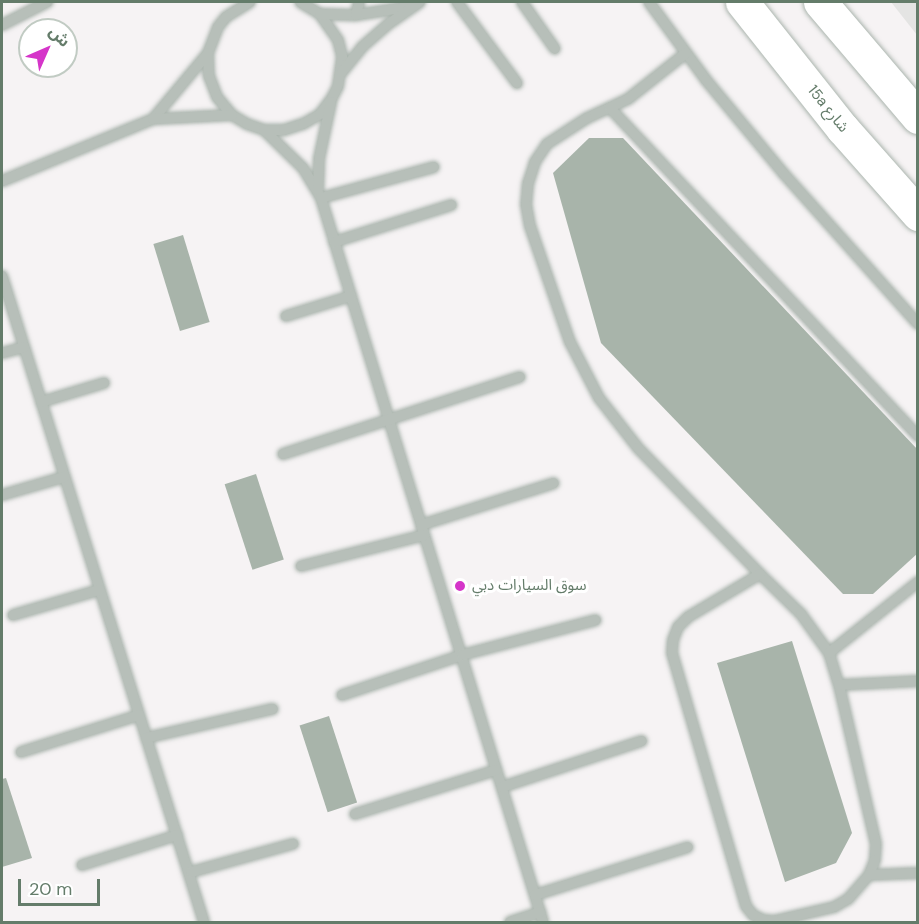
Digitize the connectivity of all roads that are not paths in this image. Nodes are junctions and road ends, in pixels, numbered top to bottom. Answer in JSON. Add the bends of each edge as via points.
{"nodes":[{"id":1,"x":47,"y":2,"type":"edge"},
{"id":2,"x":227,"y":2,"type":"edge"},
{"id":3,"x":250,"y":2,"type":"edge"},
{"id":4,"x":300,"y":2,"type":"edge"},
{"id":5,"x":359,"y":2,"type":"edge"},
{"id":6,"x":457,"y":2,"type":"edge"},
{"id":7,"x":522,"y":2,"type":"edge"},
{"id":8,"x":649,"y":2,"type":"edge"},
{"id":9,"x":742,"y":2,"type":"edge"},
{"id":10,"x":820,"y":2,"type":"edge"},
{"id":11,"x":417,"y":4,"type":"edge"},
{"id":12,"x":320,"y":14,"type":"junction"},
{"id":13,"x":356,"y":15,"type":"junction"},
{"id":14,"x":226,"y":17,"type":"junction"},
{"id":15,"x":2,"y":25,"type":"edge"},
{"id":16,"x":555,"y":49,"type":"dead end"},
{"id":17,"x":208,"y":52,"type":"junction"},
{"id":18,"x":686,"y":53,"type":"junction"},
{"id":19,"x":342,"y":72,"type":"junction"},
{"id":20,"x":516,"y":83,"type":"dead end"},
{"id":21,"x":332,"y":98,"type":"junction"},
{"id":22,"x":610,"y":108,"type":"junction"},
{"id":23,"x":232,"y":115,"type":"junction"},
{"id":24,"x":918,"y":117,"type":"edge"},
{"id":25,"x":153,"y":119,"type":"junction"},
{"id":26,"x":264,"y":130,"type":"junction"},
{"id":27,"x":434,"y":167,"type":"dead end"},
{"id":28,"x":2,"y":181,"type":"edge"},
{"id":29,"x":320,"y":194,"type":"junction"},
{"id":30,"x":451,"y":205,"type":"dead end"},
{"id":31,"x":918,"y":214,"type":"edge"},
{"id":32,"x":334,"y":242,"type":"junction"},
{"id":33,"x":2,"y":276,"type":"edge"},
{"id":34,"x":351,"y":296,"type":"junction"},
{"id":35,"x":286,"y":315,"type":"dead end"},
{"id":36,"x":918,"y":324,"type":"edge"},
{"id":37,"x":24,"y":347,"type":"junction"},
{"id":38,"x":2,"y":353,"type":"edge"},
{"id":39,"x":520,"y":377,"type":"dead end"},
{"id":40,"x":104,"y":383,"type":"dead end"},
{"id":41,"x":41,"y":402,"type":"junction"},
{"id":42,"x":389,"y":419,"type":"junction"},
{"id":43,"x":918,"y":436,"type":"edge"},
{"id":44,"x":283,"y":454,"type":"dead end"},
{"id":45,"x":64,"y":477,"type":"junction"},
{"id":46,"x":554,"y":483,"type":"dead end"},
{"id":47,"x":2,"y":495,"type":"edge"},
{"id":48,"x":423,"y":530,"type":"junction"},
{"id":49,"x":301,"y":566,"type":"dead end"},
{"id":50,"x":760,"y":574,"type":"junction"},
{"id":51,"x":918,"y":582,"type":"edge"},
{"id":52,"x":99,"y":590,"type":"junction"},
{"id":53,"x":13,"y":615,"type":"dead end"},
{"id":54,"x":596,"y":620,"type":"dead end"},
{"id":55,"x":829,"y":653,"type":"junction"},
{"id":56,"x":462,"y":655,"type":"junction"},
{"id":57,"x":918,"y":681,"type":"edge"},
{"id":58,"x":839,"y":685,"type":"junction"},
{"id":59,"x":342,"y":695,"type":"dead end"},
{"id":60,"x":273,"y":709,"type":"dead end"},
{"id":61,"x":139,"y":715,"type":"junction"},
{"id":62,"x":146,"y":738,"type":"junction"},
{"id":63,"x":642,"y":741,"type":"dead end"},
{"id":64,"x":21,"y":753,"type":"dead end"},
{"id":65,"x":496,"y":770,"type":"junction"},
{"id":66,"x":502,"y":787,"type":"junction"},
{"id":67,"x":355,"y":814,"type":"dead end"},
{"id":68,"x":177,"y":835,"type":"junction"},
{"id":69,"x":294,"y":844,"type":"dead end"},
{"id":70,"x":688,"y":847,"type":"dead end"},
{"id":71,"x":82,"y":865,"type":"dead end"},
{"id":72,"x":190,"y":872,"type":"junction"},
{"id":73,"x":918,"y":873,"type":"edge"},
{"id":74,"x":869,"y":875,"type":"junction"},
{"id":75,"x":535,"y":895,"type":"junction"},
{"id":76,"x":542,"y":917,"type":"edge"},
{"id":77,"x":204,"y":922,"type":"edge"},
{"id":78,"x":510,"y":922,"type":"edge"}],
"edges":[{"from":1,"to":15,"type":"street"},
{"from":2,"to":14,"type":"street"},
{"from":3,"to":14,"type":"street"},
{"from":4,"to":12,"type":"street"},
{"from":5,"to":13,"type":"street"},
{"from":6,"to":20,"type":"street"},
{"from":7,"to":16,"type":"street"},
{"from":8,"to":18,"type":"street"},
{"from":9,"to":31,"type":"main road","name":"15a شارع","via":[[842,128]]},
{"from":10,"to":24,"type":"main road"},
{"from":11,"to":13,"type":"street"},
{"from":11,"to":19,"type":"street","via":[[362,46]]},
{"from":12,"to":13,"type":"street"},
{"from":12,"to":19,"type":"street","via":[[338,40]]},
{"from":14,"to":17,"type":"street"},
{"from":17,"to":23,"type":"street","via":[[209,76],[217,97]]},
{"from":17,"to":25,"type":"street"},
{"from":18,"to":22,"type":"street","via":[[628,99]]},
{"from":18,"to":36,"type":"street","via":[[784,174]]},
{"from":19,"to":21,"type":"street"},
{"from":21,"to":26,"type":"street","via":[[320,114],[303,124],[284,130]]},
{"from":21,"to":29,"type":"street","via":[[324,128]]},
{"from":22,"to":43,"type":"street"},
{"from":22,"to":50,"type":"street","via":[[565,131],[548,144],[535,162],[526,204],[530,226],[570,342],[599,398],[638,448]]},
{"from":23,"to":25,"type":"street"},
{"from":23,"to":26,"type":"street"},
{"from":25,"to":28,"type":"street"},
{"from":26,"to":29,"type":"street","via":[[285,148]]},
{"from":27,"to":29,"type":"street"},
{"from":29,"to":32,"type":"street"},
{"from":30,"to":32,"type":"street"},
{"from":32,"to":34,"type":"street"},
{"from":33,"to":37,"type":"street"},
{"from":34,"to":35,"type":"street"},
{"from":34,"to":42,"type":"street"},
{"from":37,"to":38,"type":"street"},
{"from":37,"to":41,"type":"street"},
{"from":39,"to":42,"type":"street"},
{"from":40,"to":41,"type":"street"},
{"from":41,"to":45,"type":"street"},
{"from":42,"to":44,"type":"street"},
{"from":42,"to":48,"type":"street"},
{"from":45,"to":47,"type":"street"},
{"from":45,"to":52,"type":"street"},
{"from":46,"to":48,"type":"street"},
{"from":48,"to":49,"type":"street"},
{"from":48,"to":56,"type":"street"},
{"from":50,"to":55,"type":"street","via":[[806,620]]},
{"from":50,"to":74,"type":"street","via":[[688,617],[678,627],[672,653],[746,906],[753,915],[774,921],[834,907],[860,888]]},
{"from":51,"to":55,"type":"street"},
{"from":52,"to":53,"type":"street"},
{"from":52,"to":61,"type":"street"},
{"from":54,"to":56,"type":"street"},
{"from":55,"to":58,"type":"street"},
{"from":56,"to":59,"type":"street"},
{"from":56,"to":65,"type":"street"},
{"from":57,"to":58,"type":"street"},
{"from":58,"to":74,"type":"street","via":[[874,828],[875,860]]},
{"from":60,"to":62,"type":"street"},
{"from":61,"to":62,"type":"street"},
{"from":61,"to":64,"type":"street"},
{"from":62,"to":68,"type":"street"},
{"from":63,"to":66,"type":"street"},
{"from":65,"to":66,"type":"street"},
{"from":65,"to":67,"type":"street"},
{"from":66,"to":75,"type":"street"},
{"from":68,"to":71,"type":"street"},
{"from":68,"to":72,"type":"street"},
{"from":69,"to":72,"type":"street"},
{"from":70,"to":75,"type":"street"},
{"from":72,"to":77,"type":"street"},
{"from":73,"to":74,"type":"street"},
{"from":75,"to":76,"type":"street"},
{"from":76,"to":78,"type":"street"}]}
